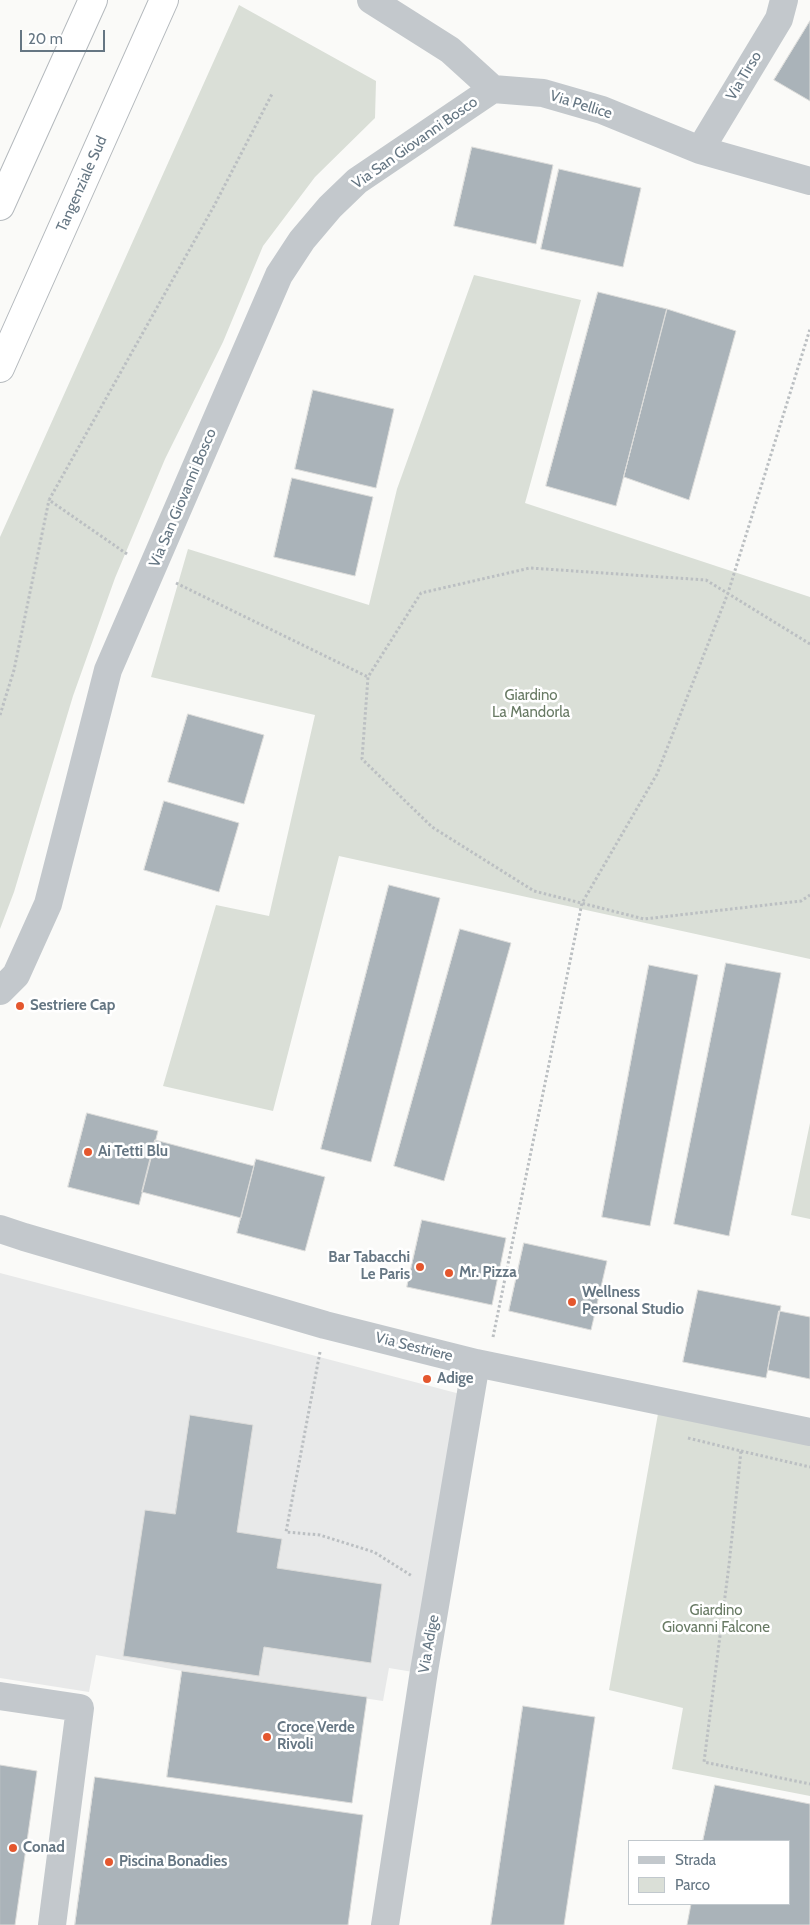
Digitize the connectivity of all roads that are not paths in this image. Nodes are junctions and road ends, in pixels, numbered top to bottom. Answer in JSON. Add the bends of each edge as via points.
{"nodes":[{"id":1,"x":93,"y":0,"type":"edge"},
{"id":2,"x":164,"y":0,"type":"edge"},
{"id":3,"x":371,"y":0,"type":"edge"},
{"id":4,"x":784,"y":0,"type":"edge"},
{"id":5,"x":493,"y":89,"type":"junction"},
{"id":6,"x":700,"y":150,"type":"junction"},
{"id":7,"x":810,"y":181,"type":"edge"},
{"id":8,"x":0,"y":206,"type":"edge"},
{"id":9,"x":0,"y":368,"type":"edge"},
{"id":10,"x":0,"y":991,"type":"edge"},
{"id":11,"x":8,"y":1235,"type":"edge"},
{"id":12,"x":476,"y":1363,"type":"junction"},
{"id":13,"x":810,"y":1432,"type":"edge"},
{"id":14,"x":0,"y":1696,"type":"edge"},
{"id":15,"x":52,"y":1925,"type":"edge"},
{"id":16,"x":385,"y":1925,"type":"edge"}],
"edges":[{"from":1,"to":8,"type":"highway"},
{"from":2,"to":9,"type":"highway","name":"Tangenziale Sud"},
{"from":3,"to":5,"type":"street","via":[[450,50]]},
{"from":4,"to":6,"type":"street","name":"Via Tirso","via":[[779,19]]},
{"from":5,"to":6,"type":"street","name":"Via Pellice","via":[[542,94],[602,110]]},
{"from":5,"to":10,"type":"street","name":"Via San Giovanni Bosco","via":[[358,182],[330,207],[302,240],[279,275],[108,670],[48,904],[16,975]]},
{"from":6,"to":7,"type":"street","name":"Via Pellice"},
{"from":11,"to":12,"type":"street","name":"Via Sestriere","via":[[326,1325]]},
{"from":12,"to":13,"type":"street","name":"Via Sestriere"},
{"from":12,"to":16,"type":"street","name":"Via Adige"},
{"from":14,"to":15,"type":"street","via":[[80,1708]]}]}
